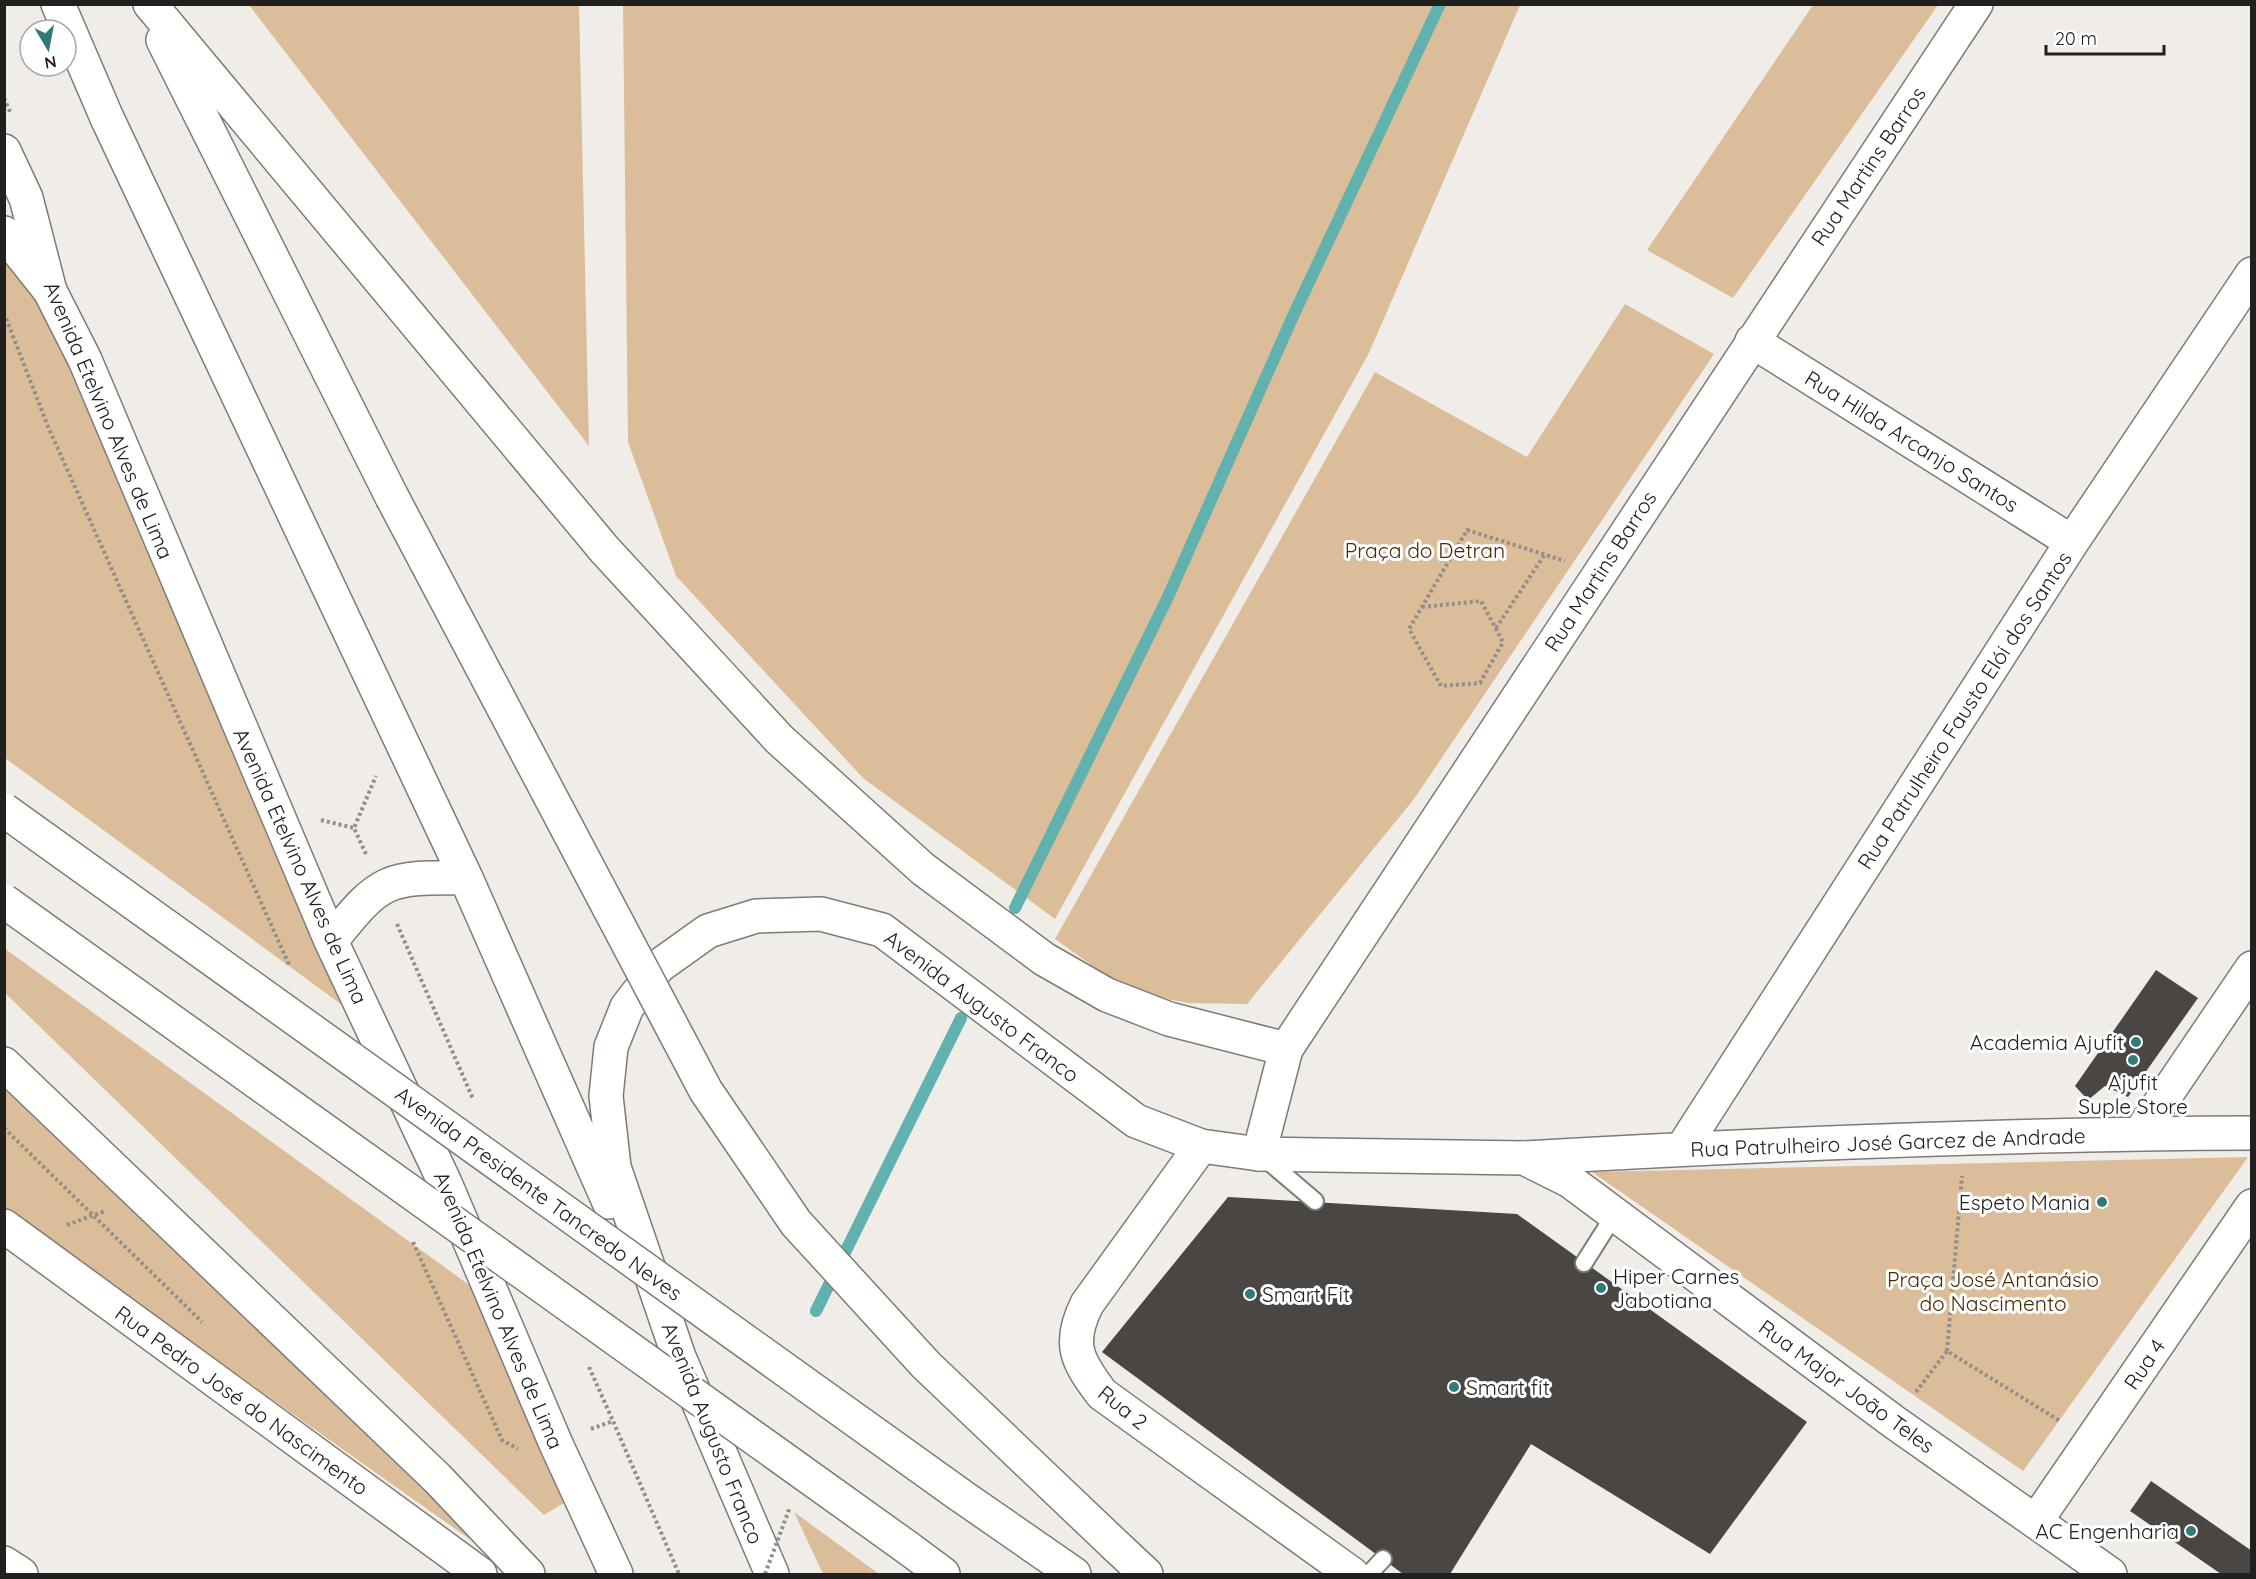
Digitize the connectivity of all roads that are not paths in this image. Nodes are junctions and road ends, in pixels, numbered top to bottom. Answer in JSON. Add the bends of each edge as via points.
{"nodes":[{"id":1,"x":58,"y":4,"type":"edge"},
{"id":2,"x":145,"y":4,"type":"edge"},
{"id":3,"x":150,"y":4,"type":"edge"},
{"id":4,"x":1976,"y":4,"type":"edge"},
{"id":5,"x":4,"y":151,"type":"edge"},
{"id":6,"x":4,"y":233,"type":"edge"},
{"id":7,"x":2252,"y":274,"type":"edge"},
{"id":8,"x":50,"y":291,"type":"junction"},
{"id":9,"x":1752,"y":341,"type":"junction"},
{"id":10,"x":2072,"y":542,"type":"junction"},
{"id":11,"x":4,"y":810,"type":"edge"},
{"id":12,"x":466,"y":878,"type":"junction"},
{"id":13,"x":4,"y":901,"type":"edge"},
{"id":14,"x":331,"y":941,"type":"junction"},
{"id":15,"x":2252,"y":968,"type":"edge"},
{"id":16,"x":1286,"y":1049,"type":"junction"},
{"id":17,"x":4,"y":1064,"type":"edge"},
{"id":18,"x":2140,"y":1133,"type":"junction"},
{"id":19,"x":2252,"y":1133,"type":"edge"},
{"id":20,"x":1201,"y":1146,"type":"junction"},
{"id":21,"x":1682,"y":1149,"type":"junction"},
{"id":22,"x":1259,"y":1154,"type":"junction"},
{"id":23,"x":1524,"y":1158,"type":"junction"},
{"id":24,"x":1315,"y":1201,"type":"dead end"},
{"id":25,"x":2252,"y":1206,"type":"edge"},
{"id":26,"x":1615,"y":1214,"type":"junction"},
{"id":27,"x":14,"y":1232,"type":"edge"},
{"id":28,"x":1584,"y":1263,"type":"dead end"},
{"id":29,"x":679,"y":1357,"type":"junction"},
{"id":30,"x":2036,"y":1521,"type":"junction"},
{"id":31,"x":1383,"y":1558,"type":"dead end"},
{"id":32,"x":4,"y":1563,"type":"edge"},
{"id":33,"x":21,"y":1575,"type":"edge"},
{"id":34,"x":480,"y":1575,"type":"edge"},
{"id":35,"x":528,"y":1575,"type":"edge"},
{"id":36,"x":616,"y":1575,"type":"edge"},
{"id":37,"x":772,"y":1575,"type":"edge"},
{"id":38,"x":943,"y":1575,"type":"edge"},
{"id":39,"x":1074,"y":1575,"type":"edge"},
{"id":40,"x":1146,"y":1575,"type":"edge"},
{"id":41,"x":1352,"y":1575,"type":"edge"},
{"id":42,"x":1369,"y":1575,"type":"edge"},
{"id":43,"x":2110,"y":1575,"type":"edge"}],
"edges":[{"from":1,"to":12,"type":"main road","via":[[107,118]]},
{"from":2,"to":40,"type":"main road","bridge":true,"via":[[393,497],[706,1091],[796,1223],[926,1365]]},
{"from":3,"to":16,"type":"main road","via":[[604,549],[779,739],[923,869],[1044,958],[1107,995],[1169,1019]]},
{"from":4,"to":9,"type":"main road","name":"Rua Martins Barros"},
{"from":5,"to":8,"type":"main road","name":"Avenida Etelvino Alves de Lima","via":[[26,198]]},
{"from":6,"to":8,"type":"main road"},
{"from":7,"to":10,"type":"main road","name":"Rua Patrulheiro Fausto Elói dos Santos"},
{"from":8,"to":14,"type":"main road","name":"Avenida Etelvino Alves de Lima","via":[[85,360]]},
{"from":9,"to":10,"type":"main road","name":"Rua Hilda Arcanjo Santos"},
{"from":9,"to":16,"type":"main road","name":"Rua Martins Barros"},
{"from":10,"to":21,"type":"main road","name":"Rua Patrulheiro Fausto Elói dos Santos"},
{"from":11,"to":39,"type":"main road","name":"Avenida Presidente Tancredo Neves","bridge":true},
{"from":12,"to":14,"type":"main road","via":[[407,878],[381,887],[364,899]]},
{"from":12,"to":29,"type":"main road"},
{"from":13,"to":38,"type":"main road","bridge":true},
{"from":14,"to":36,"type":"main road","name":"Avenida Etelvino Alves de Lima","via":[[446,1183]]},
{"from":15,"to":18,"type":"main road"},
{"from":16,"to":22,"type":"main road","name":"Rua Martins Barros"},
{"from":17,"to":35,"type":"main road","via":[[437,1478]]},
{"from":18,"to":19,"type":"main road","name":"Rua Patrulheiro José Garcez de Andrade"},
{"from":18,"to":21,"type":"main road","name":"Rua Patrulheiro José Garcez de Andrade"},
{"from":20,"to":22,"type":"main road","name":"Avenida Augusto Franco"},
{"from":20,"to":29,"type":"main road","name":"Avenida Augusto Franco","via":[[1136,1121],[882,930],[821,914],[756,916],[708,931],[658,966],[627,1007],[611,1047],[606,1096],[614,1167]]},
{"from":20,"to":41,"type":"main road","name":"Rua 2","via":[[1087,1304],[1076,1340],[1082,1368],[1102,1394]]},
{"from":21,"to":23,"type":"main road","name":"Rua Patrulheiro José Garcez de Andrade"},
{"from":22,"to":23,"type":"main road","name":"Avenida Augusto Franco"},
{"from":22,"to":24,"type":"lane"},
{"from":23,"to":26,"type":"main road","name":"Rua Major João Teles","via":[[1570,1181]]},
{"from":25,"to":30,"type":"main road","name":"Rua 4"},
{"from":26,"to":28,"type":"lane"},
{"from":26,"to":30,"type":"main road","name":"Rua Major João Teles","via":[[1894,1422]]},
{"from":27,"to":34,"type":"main road","name":"Rua Pedro José do Nascimento"},
{"from":29,"to":37,"type":"main road","name":"Avenida Augusto Franco"},
{"from":30,"to":43,"type":"main road","name":"Rua Major João Teles"},
{"from":31,"to":42,"type":"lane"},
{"from":32,"to":33,"type":"main road"}]}
